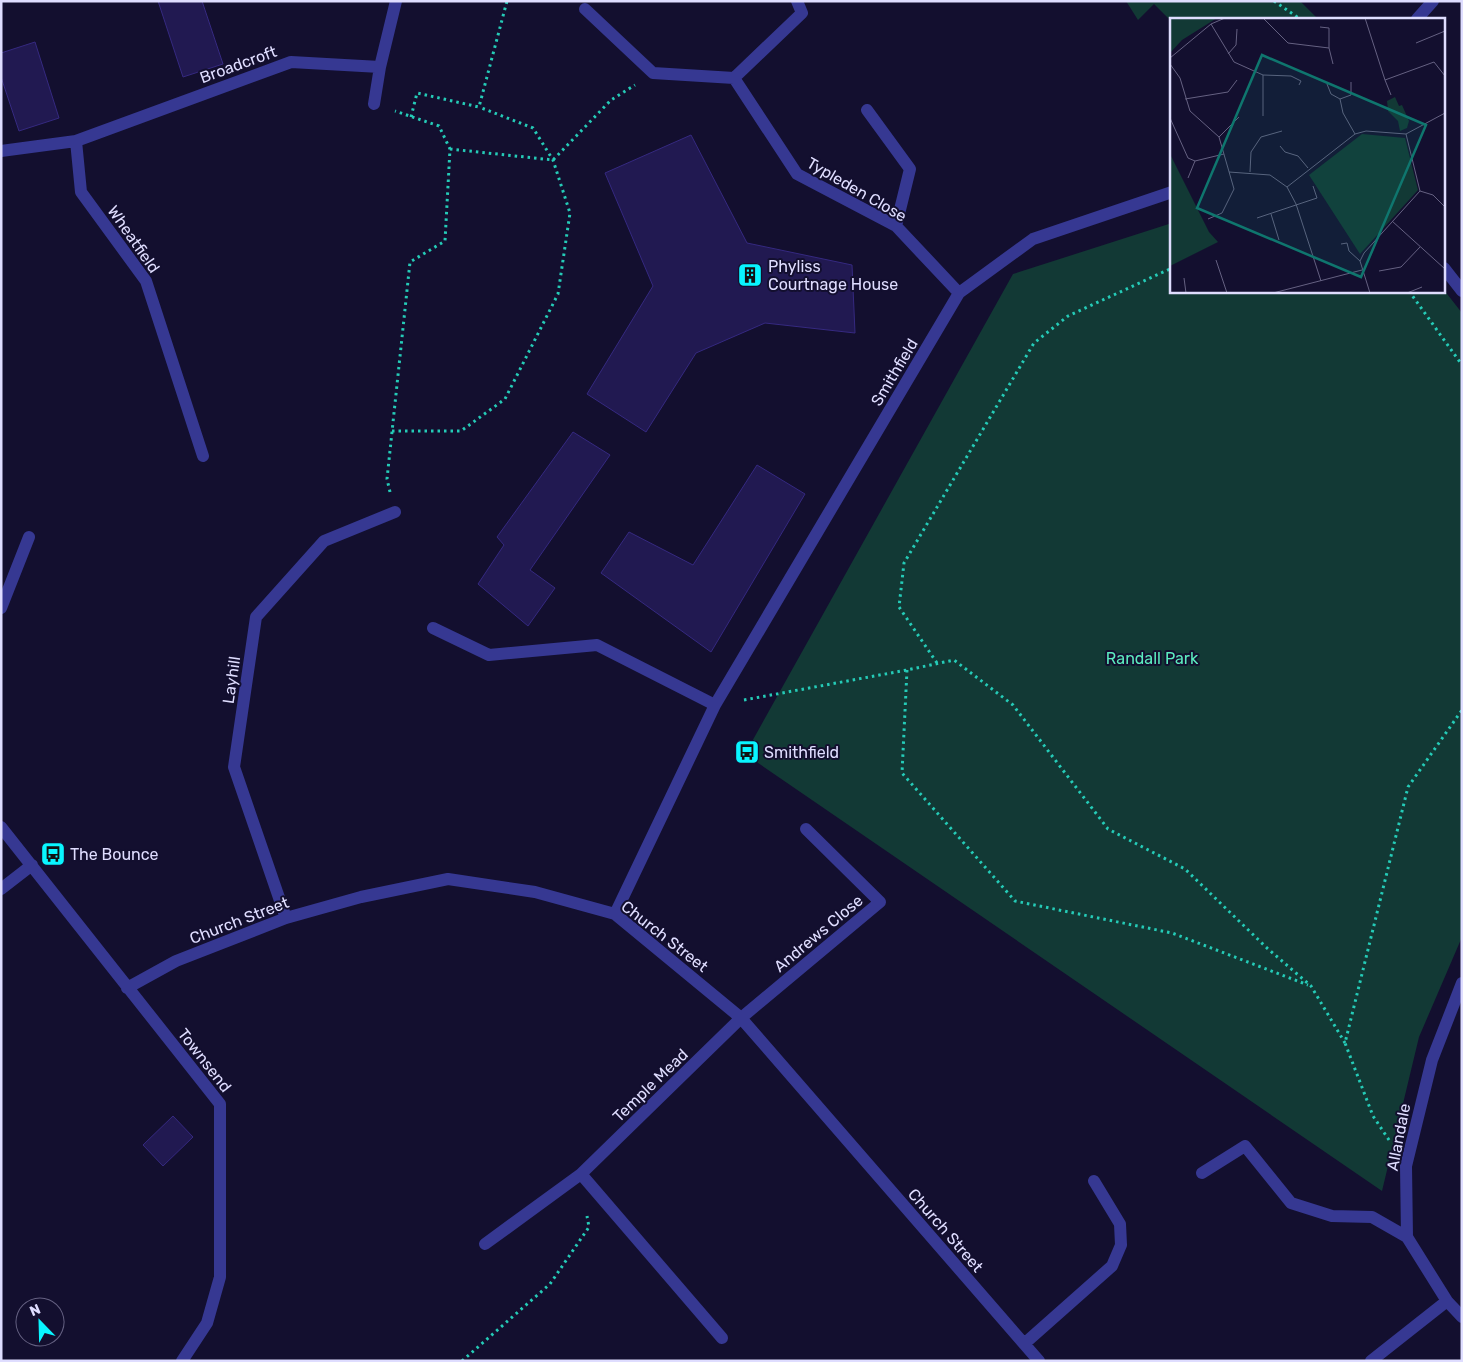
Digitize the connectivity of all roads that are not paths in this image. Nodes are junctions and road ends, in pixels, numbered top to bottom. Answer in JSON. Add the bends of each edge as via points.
{"nodes":[{"id":1,"x":396,"y":1,"type":"edge"},
{"id":2,"x":798,"y":1,"type":"edge"},
{"id":3,"x":1433,"y":1,"type":"edge"},
{"id":4,"x":585,"y":9,"type":"dead end"},
{"id":5,"x":1418,"y":18,"type":"edge"},
{"id":6,"x":380,"y":67,"type":"junction"},
{"id":7,"x":734,"y":78,"type":"junction"},
{"id":8,"x":374,"y":104,"type":"road end"},
{"id":9,"x":867,"y":110,"type":"dead end"},
{"id":10,"x":76,"y":141,"type":"junction"},
{"id":11,"x":1,"y":152,"type":"edge"},
{"id":12,"x":1170,"y":193,"type":"edge"},
{"id":13,"x":896,"y":226,"type":"junction"},
{"id":14,"x":1446,"y":271,"type":"edge"},
{"id":15,"x":1462,"y":291,"type":"edge"},
{"id":16,"x":959,"y":293,"type":"junction"},
{"id":17,"x":203,"y":456,"type":"dead end"},
{"id":18,"x":395,"y":512,"type":"road end"},
{"id":19,"x":29,"y":537,"type":"dead end"},
{"id":20,"x":1,"y":608,"type":"edge"},
{"id":21,"x":433,"y":628,"type":"dead end"},
{"id":22,"x":715,"y":705,"type":"junction"},
{"id":23,"x":1,"y":827,"type":"edge"},
{"id":24,"x":806,"y":828,"type":"dead end"},
{"id":25,"x":32,"y":865,"type":"junction"},
{"id":26,"x":1,"y":889,"type":"edge"},
{"id":27,"x":615,"y":914,"type":"junction"},
{"id":28,"x":286,"y":918,"type":"junction"},
{"id":29,"x":1462,"y":983,"type":"edge"},
{"id":30,"x":127,"y":988,"type":"junction"},
{"id":31,"x":741,"y":1018,"type":"junction"},
{"id":32,"x":1202,"y":1173,"type":"dead end"},
{"id":33,"x":581,"y":1174,"type":"junction"},
{"id":34,"x":1094,"y":1181,"type":"dead end"},
{"id":35,"x":1407,"y":1237,"type":"junction"},
{"id":36,"x":485,"y":1244,"type":"dead end"},
{"id":37,"x":1447,"y":1301,"type":"junction"},
{"id":38,"x":1462,"y":1317,"type":"edge"},
{"id":39,"x":722,"y":1338,"type":"dead end"},
{"id":40,"x":1024,"y":1344,"type":"junction"},
{"id":41,"x":182,"y":1361,"type":"edge"},
{"id":42,"x":1039,"y":1361,"type":"edge"},
{"id":43,"x":1371,"y":1361,"type":"edge"}],
"edges":[{"from":1,"to":6,"type":"street"},
{"from":2,"to":7,"type":"street","via":[[802,13]]},
{"from":3,"to":5,"type":"street"},
{"from":4,"to":7,"type":"street","via":[[653,73]]},
{"from":6,"to":8,"type":"street"},
{"from":6,"to":10,"type":"street","name":"Broadcroft","via":[[290,62]]},
{"from":7,"to":13,"type":"street","name":"Typleden Close","via":[[797,174]]},
{"from":9,"to":13,"type":"street","via":[[910,169]]},
{"from":10,"to":11,"type":"street"},
{"from":10,"to":17,"type":"street","name":"Wheatfield","via":[[81,192],[146,281]]},
{"from":12,"to":16,"type":"street","name":"Smithfield","via":[[1033,239]]},
{"from":13,"to":16,"type":"street","name":"Typleden Close"},
{"from":14,"to":15,"type":"street"},
{"from":16,"to":22,"type":"street","name":"Smithfield"},
{"from":18,"to":28,"type":"street","name":"Layhill","via":[[324,541],[256,617],[234,767]]},
{"from":19,"to":20,"type":"street"},
{"from":21,"to":22,"type":"street","via":[[489,655],[597,645]]},
{"from":22,"to":27,"type":"street","name":"Smithfield"},
{"from":23,"to":25,"type":"street","name":"Townsend"},
{"from":24,"to":31,"type":"street","name":"Andrews Close","via":[[880,902]]},
{"from":25,"to":26,"type":"street"},
{"from":25,"to":30,"type":"street","name":"Townsend"},
{"from":27,"to":28,"type":"street","name":"Church Street","via":[[534,892],[448,879],[361,897]]},
{"from":27,"to":31,"type":"street","name":"Church Street"},
{"from":28,"to":30,"type":"street","name":"Church Street","via":[[176,961]]},
{"from":29,"to":35,"type":"street","name":"Allandale","via":[[1432,1060],[1406,1166]]},
{"from":30,"to":41,"type":"street","name":"Townsend","via":[[220,1104],[220,1278],[207,1323]]},
{"from":31,"to":33,"type":"street","name":"Temple Mead"},
{"from":31,"to":40,"type":"street","name":"Church Street"},
{"from":32,"to":35,"type":"street","via":[[1245,1146],[1291,1203],[1332,1216],[1372,1217]]},
{"from":33,"to":36,"type":"street","name":"Temple Mead"},
{"from":33,"to":39,"type":"street"},
{"from":34,"to":40,"type":"street","via":[[1120,1224],[1121,1244],[1112,1266]]},
{"from":35,"to":37,"type":"street"},
{"from":37,"to":38,"type":"street"},
{"from":37,"to":43,"type":"street"},
{"from":40,"to":42,"type":"street","name":"Church Street"}]}
